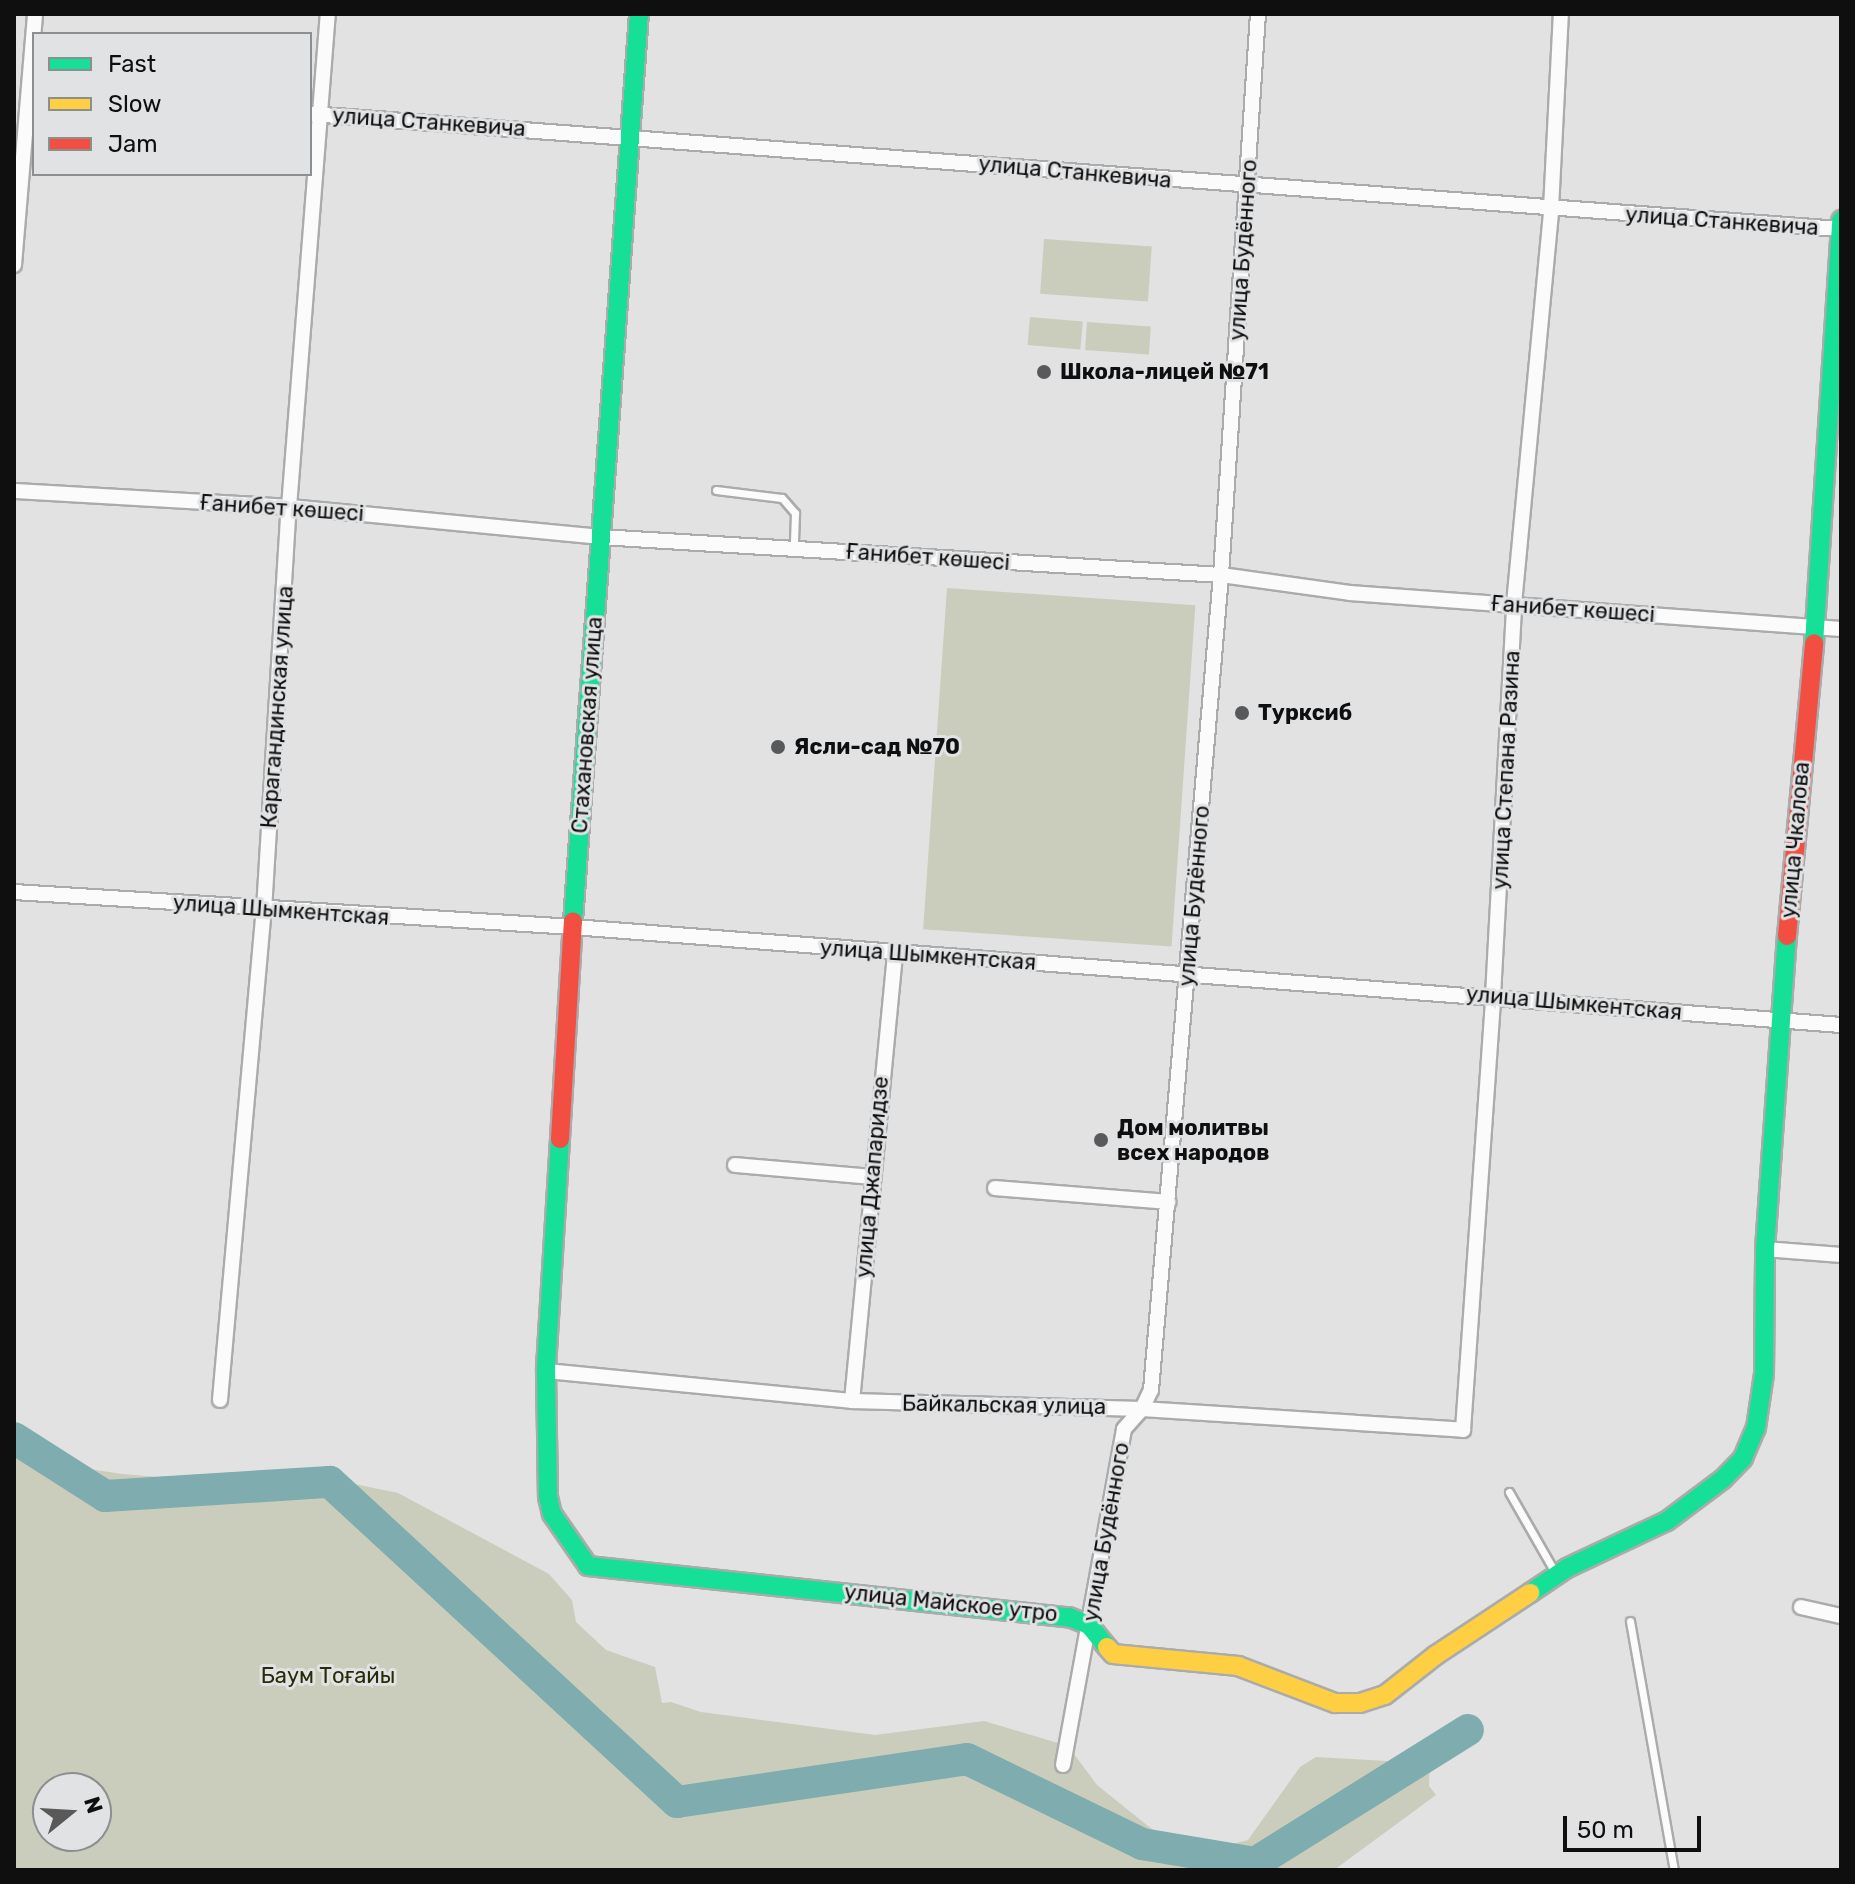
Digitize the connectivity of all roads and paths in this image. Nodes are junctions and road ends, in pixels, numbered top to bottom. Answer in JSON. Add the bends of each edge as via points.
{"nodes":[{"id":1,"x":328,"y":14,"type":"edge"},
{"id":2,"x":639,"y":14,"type":"edge"},
{"id":3,"x":1258,"y":14,"type":"edge"},
{"id":4,"x":1561,"y":14,"type":"edge"},
{"id":5,"x":32,"y":38,"type":"edge"},
{"id":6,"x":25,"y":94,"type":"edge"},
{"id":7,"x":316,"y":115,"type":"edge"},
{"id":8,"x":631,"y":135,"type":"junction"},
{"id":9,"x":312,"y":173,"type":"edge"},
{"id":10,"x":312,"y":176,"type":"edge"},
{"id":11,"x":1248,"y":186,"type":"junction"},
{"id":12,"x":1551,"y":209,"type":"junction"},
{"id":13,"x":1841,"y":220,"type":"edge"},
{"id":14,"x":1841,"y":229,"type":"edge"},
{"id":15,"x":14,"y":265,"type":"edge"},
{"id":16,"x":716,"y":490,"type":"dead end"},
{"id":17,"x":14,"y":491,"type":"edge"},
{"id":18,"x":289,"y":507,"type":"junction"},
{"id":19,"x":600,"y":537,"type":"junction"},
{"id":20,"x":794,"y":548,"type":"junction"},
{"id":21,"x":1221,"y":575,"type":"junction"},
{"id":22,"x":1514,"y":604,"type":"junction"},
{"id":23,"x":1815,"y":627,"type":"junction"},
{"id":24,"x":1841,"y":629,"type":"edge"},
{"id":25,"x":14,"y":892,"type":"edge"},
{"id":26,"x":264,"y":910,"type":"junction"},
{"id":27,"x":573,"y":927,"type":"junction"},
{"id":28,"x":895,"y":953,"type":"junction"},
{"id":29,"x":1188,"y":975,"type":"junction"},
{"id":30,"x":1493,"y":996,"type":"junction"},
{"id":31,"x":1779,"y":1021,"type":"junction"},
{"id":32,"x":1841,"y":1025,"type":"edge"},
{"id":33,"x":735,"y":1165,"type":"dead end"},
{"id":34,"x":871,"y":1177,"type":"junction"},
{"id":35,"x":995,"y":1188,"type":"dead end"},
{"id":36,"x":1168,"y":1202,"type":"junction"},
{"id":37,"x":1765,"y":1249,"type":"junction"},
{"id":38,"x":1841,"y":1255,"type":"edge"},
{"id":39,"x":546,"y":1371,"type":"junction"},
{"id":40,"x":220,"y":1400,"type":"dead end"},
{"id":41,"x":852,"y":1401,"type":"junction"},
{"id":42,"x":1142,"y":1409,"type":"junction"},
{"id":43,"x":1463,"y":1430,"type":"joint"},
{"id":44,"x":546,"y":1436,"type":"joint"},
{"id":45,"x":1743,"y":1458,"type":"joint"},
{"id":46,"x":1509,"y":1492,"type":"dead end"},
{"id":47,"x":1557,"y":1575,"type":"junction"},
{"id":48,"x":1801,"y":1607,"type":"dead end"},
{"id":49,"x":1841,"y":1616,"type":"edge"},
{"id":50,"x":1630,"y":1621,"type":"dead end"},
{"id":51,"x":1089,"y":1625,"type":"junction"},
{"id":52,"x":1063,"y":1765,"type":"dead end"},
{"id":53,"x":1674,"y":1870,"type":"edge"}],
"edges":[{"from":1,"to":7,"type":"street","name":"Карагандинская улица"},
{"from":2,"to":8,"type":"street","name":"Стахановская улица"},
{"from":3,"to":11,"type":"street","name":"улица Будённого"},
{"from":4,"to":12,"type":"street","name":"улица Степана Разина"},
{"from":5,"to":6,"type":"street"},
{"from":6,"to":15,"type":"street"},
{"from":7,"to":8,"type":"street","name":"улица Станкевича"},
{"from":7,"to":9,"type":"street","name":"Карагандинская улица"},
{"from":8,"to":11,"type":"street","name":"улица Станкевича"},
{"from":8,"to":19,"type":"street","name":"Стахановская улица"},
{"from":10,"to":18,"type":"street","name":"Карагандинская улица"},
{"from":11,"to":12,"type":"street","name":"улица Станкевича"},
{"from":11,"to":21,"type":"street","name":"улица Будённого"},
{"from":12,"to":14,"type":"street","name":"улица Станкевича"},
{"from":12,"to":22,"type":"street","name":"улица Степана Разина"},
{"from":13,"to":14,"type":"street","name":"улица Чкалова"},
{"from":14,"to":23,"type":"street","name":"улица Чкалова"},
{"from":16,"to":20,"type":"lane","via":[[782,498],[795,513]]},
{"from":17,"to":18,"type":"street","name":"Ғанибет көшесі"},
{"from":18,"to":19,"type":"street","name":"Ғанибет көшесі"},
{"from":18,"to":26,"type":"street","name":"Карагандинская улица"},
{"from":19,"to":20,"type":"street","name":"Ғанибет көшесі"},
{"from":19,"to":27,"type":"street","name":"Стахановская улица"},
{"from":20,"to":21,"type":"street","name":"Ғанибет көшесі"},
{"from":21,"to":22,"type":"street","name":"Ғанибет көшесі","via":[[1350,593]]},
{"from":21,"to":29,"type":"street","name":"улица Будённого"},
{"from":22,"to":23,"type":"street","name":"Ғанибет көшесі"},
{"from":22,"to":30,"type":"street","name":"улица Степана Разина"},
{"from":23,"to":24,"type":"street","name":"Ғанибет көшесі"},
{"from":23,"to":31,"type":"street","name":"улица Чкалова"},
{"from":25,"to":26,"type":"street","name":"улица Шымкентская"},
{"from":26,"to":27,"type":"street","name":"улица Шымкентская"},
{"from":26,"to":40,"type":"street","name":"Карагандинская улица"},
{"from":27,"to":28,"type":"street","name":"улица Шымкентская"},
{"from":27,"to":39,"type":"street","name":"Стахановская улица"},
{"from":28,"to":29,"type":"street","name":"улица Шымкентская"},
{"from":28,"to":34,"type":"street","name":"улица Джапаридзе"},
{"from":29,"to":30,"type":"street","name":"улица Шымкентская"},
{"from":29,"to":36,"type":"street","name":"улица Будённого"},
{"from":30,"to":31,"type":"street","name":"улица Шымкентская"},
{"from":30,"to":43,"type":"street","name":"улица Степана Разина"},
{"from":31,"to":32,"type":"street","name":"улица Шымкентская"},
{"from":31,"to":37,"type":"street","name":"улица Чкалова"},
{"from":33,"to":34,"type":"street"},
{"from":34,"to":41,"type":"street","name":"улица Джапаридзе"},
{"from":35,"to":36,"type":"street"},
{"from":36,"to":42,"type":"street","name":"улица Будённого","via":[[1151,1390]]},
{"from":37,"to":38,"type":"street"},
{"from":37,"to":45,"type":"street","name":"улица Чкалова","via":[[1764,1374],[1756,1428]]},
{"from":39,"to":41,"type":"street","name":"Байкальская улица"},
{"from":39,"to":44,"type":"street","name":"Стахановская улица"},
{"from":41,"to":42,"type":"street","name":"Байкальская улица"},
{"from":42,"to":43,"type":"street","name":"Байкальская улица"},
{"from":42,"to":51,"type":"street","name":"улица Будённого","via":[[1124,1429]]},
{"from":44,"to":51,"type":"street","name":"улица Майское утро","via":[[552,1514],[588,1566],[1026,1609]]},
{"from":45,"to":47,"type":"street","name":"улица Майское утро","via":[[1667,1521]]},
{"from":46,"to":47,"type":"lane"},
{"from":47,"to":51,"type":"street","name":"улица Майское утро","via":[[1385,1695],[1360,1703],[1335,1703],[1238,1666],[1113,1654]]},
{"from":48,"to":49,"type":"street"},
{"from":50,"to":53,"type":"lane"},
{"from":51,"to":52,"type":"street","name":"улица Будённого"}]}
